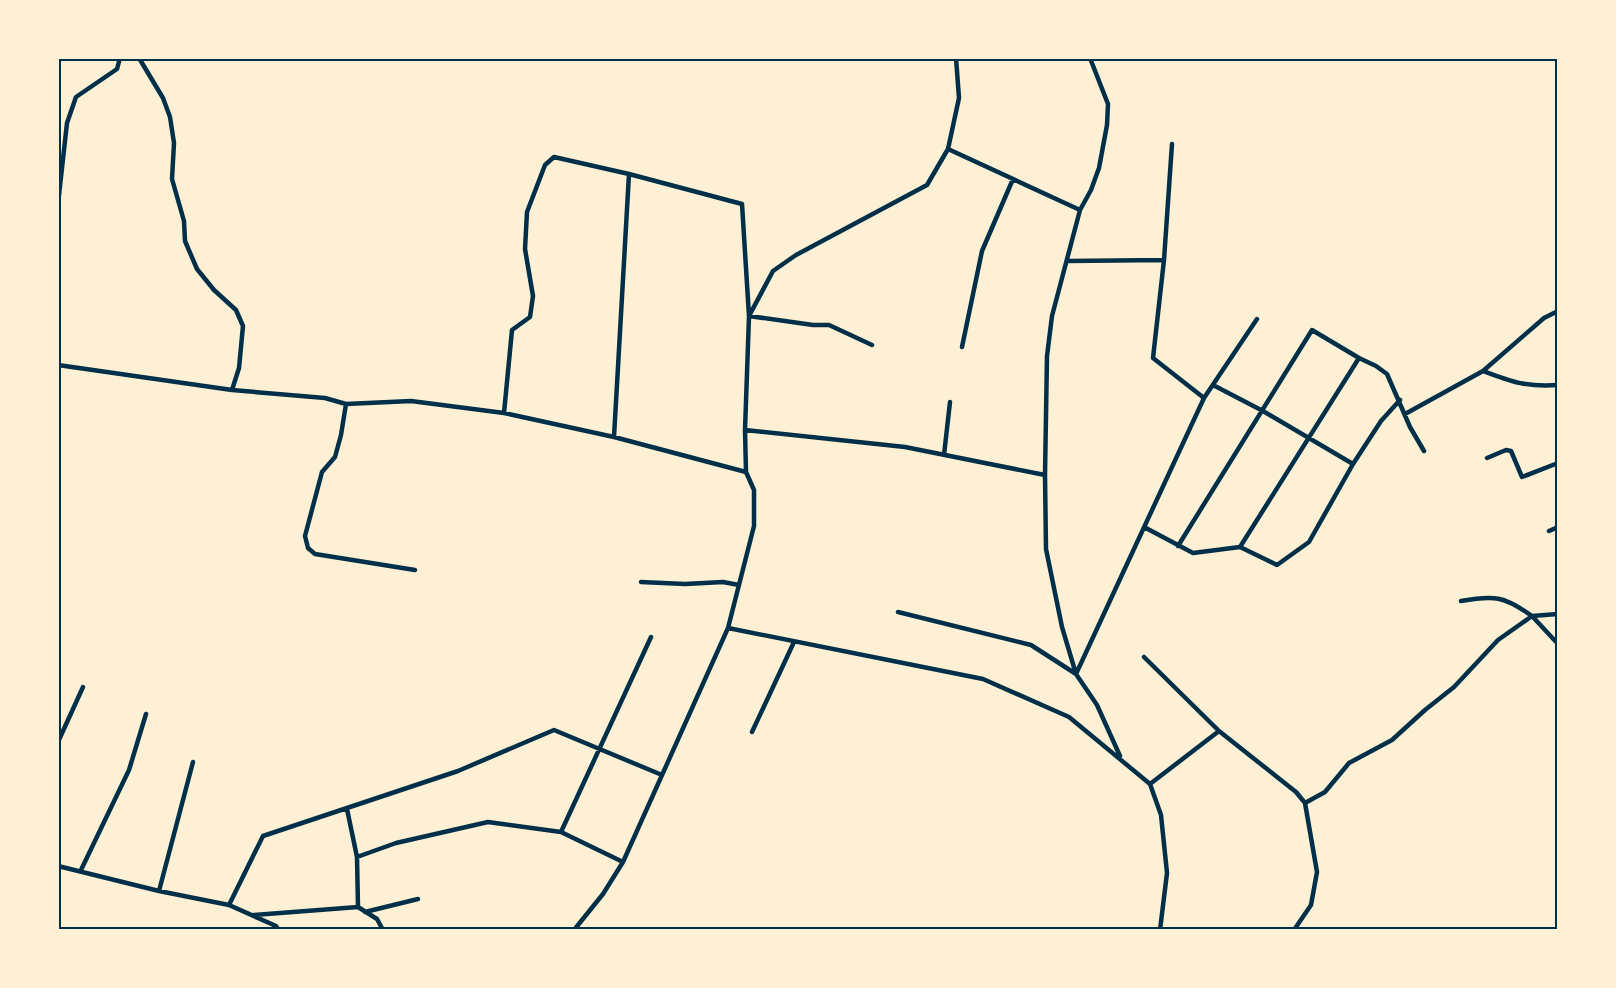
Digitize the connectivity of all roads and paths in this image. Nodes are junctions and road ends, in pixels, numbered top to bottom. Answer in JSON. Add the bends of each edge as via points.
{"nodes":[{"id":1,"x":120,"y":58,"type":"edge"},
{"id":2,"x":139,"y":58,"type":"edge"},
{"id":3,"x":956,"y":58,"type":"edge"},
{"id":4,"x":1090,"y":58,"type":"edge"},
{"id":5,"x":1172,"y":144,"type":"dead end"},
{"id":6,"x":948,"y":149,"type":"junction"},
{"id":7,"x":629,"y":174,"type":"junction"},
{"id":8,"x":1013,"y":179,"type":"junction"},
{"id":9,"x":58,"y":204,"type":"edge"},
{"id":10,"x":1080,"y":210,"type":"junction"},
{"id":11,"x":1164,"y":260,"type":"junction"},
{"id":12,"x":1067,"y":261,"type":"junction"},
{"id":13,"x":1557,"y":311,"type":"edge"},
{"id":14,"x":749,"y":316,"type":"junction"},
{"id":15,"x":1257,"y":319,"type":"dead end"},
{"id":16,"x":872,"y":345,"type":"dead end"},
{"id":17,"x":962,"y":347,"type":"dead end"},
{"id":18,"x":1359,"y":358,"type":"junction"},
{"id":19,"x":58,"y":365,"type":"edge"},
{"id":20,"x":1483,"y":370,"type":"junction"},
{"id":21,"x":1213,"y":385,"type":"junction"},
{"id":22,"x":1557,"y":385,"type":"edge"},
{"id":23,"x":232,"y":390,"type":"junction"},
{"id":24,"x":1203,"y":398,"type":"junction"},
{"id":25,"x":1400,"y":400,"type":"junction"},
{"id":26,"x":950,"y":402,"type":"dead end"},
{"id":27,"x":346,"y":404,"type":"junction"},
{"id":28,"x":1263,"y":411,"type":"junction"},
{"id":29,"x":504,"y":413,"type":"junction"},
{"id":30,"x":1405,"y":414,"type":"junction"},
{"id":31,"x":745,"y":430,"type":"junction"},
{"id":32,"x":614,"y":437,"type":"junction"},
{"id":33,"x":1309,"y":438,"type":"junction"},
{"id":34,"x":1424,"y":451,"type":"dead end"},
{"id":35,"x":944,"y":455,"type":"junction"},
{"id":36,"x":1487,"y":458,"type":"dead end"},
{"id":37,"x":1353,"y":464,"type":"junction"},
{"id":38,"x":1557,"y":464,"type":"edge"},
{"id":39,"x":746,"y":472,"type":"junction"},
{"id":40,"x":1045,"y":475,"type":"junction"},
{"id":41,"x":1143,"y":527,"type":"junction"},
{"id":42,"x":1557,"y":527,"type":"edge"},
{"id":43,"x":1549,"y":531,"type":"dead end"},
{"id":44,"x":1178,"y":546,"type":"junction"},
{"id":45,"x":1240,"y":547,"type":"junction"},
{"id":46,"x":415,"y":570,"type":"dead end"},
{"id":47,"x":641,"y":582,"type":"dead end"},
{"id":48,"x":739,"y":585,"type":"junction"},
{"id":49,"x":1461,"y":601,"type":"dead end"},
{"id":50,"x":898,"y":612,"type":"dead end"},
{"id":51,"x":1557,"y":614,"type":"edge"},
{"id":52,"x":1532,"y":616,"type":"junction"},
{"id":53,"x":728,"y":628,"type":"junction"},
{"id":54,"x":651,"y":637,"type":"dead end"},
{"id":55,"x":794,"y":642,"type":"junction"},
{"id":56,"x":1557,"y":644,"type":"edge"},
{"id":57,"x":1144,"y":657,"type":"dead end"},
{"id":58,"x":1076,"y":674,"type":"junction"},
{"id":59,"x":82,"y":687,"type":"dead end"},
{"id":60,"x":146,"y":714,"type":"dead end"},
{"id":61,"x":1219,"y":731,"type":"junction"},
{"id":62,"x":752,"y":732,"type":"dead end"},
{"id":63,"x":58,"y":742,"type":"edge"},
{"id":64,"x":598,"y":748,"type":"junction"},
{"id":65,"x":1121,"y":759,"type":"junction"},
{"id":66,"x":192,"y":762,"type":"dead end"},
{"id":67,"x":662,"y":776,"type":"junction"},
{"id":68,"x":1150,"y":784,"type":"junction"},
{"id":69,"x":1305,"y":803,"type":"junction"},
{"id":70,"x":347,"y":809,"type":"junction"},
{"id":71,"x":561,"y":832,"type":"junction"},
{"id":72,"x":357,"y":857,"type":"junction"},
{"id":73,"x":623,"y":862,"type":"junction"},
{"id":74,"x":58,"y":866,"type":"edge"},
{"id":75,"x":81,"y":870,"type":"junction"},
{"id":76,"x":159,"y":891,"type":"junction"},
{"id":77,"x":418,"y":899,"type":"dead end"},
{"id":78,"x":229,"y":905,"type":"junction"},
{"id":79,"x":358,"y":907,"type":"junction"},
{"id":80,"x":365,"y":912,"type":"junction"},
{"id":81,"x":253,"y":916,"type":"junction"},
{"id":82,"x":279,"y":930,"type":"edge"},
{"id":83,"x":383,"y":930,"type":"edge"},
{"id":84,"x":574,"y":930,"type":"edge"},
{"id":85,"x":1160,"y":930,"type":"edge"},
{"id":86,"x":1294,"y":930,"type":"edge"}],
"edges":[{"from":1,"to":9,"type":"street","via":[[117,69],[76,97],[67,123]]},
{"from":2,"to":23,"type":"street","via":[[170,117],[174,142],[172,178],[184,221],[185,242],[197,269],[236,310],[243,326]]},
{"from":3,"to":6,"type":"street","via":[[958,98]]},
{"from":4,"to":10,"type":"street","via":[[1108,104],[1108,114],[1099,168]]},
{"from":5,"to":11,"type":"street"},
{"from":6,"to":8,"type":"street"},
{"from":6,"to":14,"type":"street","via":[[927,185],[773,271]]},
{"from":7,"to":14,"type":"street","via":[[742,204]]},
{"from":7,"to":29,"type":"street","via":[[554,157],[545,165],[527,212],[525,249],[533,296],[530,317],[512,330]]},
{"from":7,"to":32,"type":"street"},
{"from":8,"to":10,"type":"street"},
{"from":8,"to":17,"type":"street","via":[[982,251]]},
{"from":10,"to":12,"type":"street"},
{"from":11,"to":12,"type":"street"},
{"from":11,"to":24,"type":"street","via":[[1153,357]]},
{"from":12,"to":40,"type":"street","via":[[1052,316],[1047,356]]},
{"from":13,"to":20,"type":"street"},
{"from":14,"to":16,"type":"street","via":[[829,324]]},
{"from":14,"to":31,"type":"street"},
{"from":15,"to":21,"type":"street"},
{"from":18,"to":25,"type":"street","via":[[1387,374]]},
{"from":18,"to":28,"type":"street","via":[[1312,330]]},
{"from":18,"to":33,"type":"street"},
{"from":19,"to":23,"type":"street"},
{"from":20,"to":22,"type":"street","via":[[1534,386]]},
{"from":20,"to":30,"type":"street"},
{"from":21,"to":24,"type":"street"},
{"from":21,"to":28,"type":"street"},
{"from":23,"to":27,"type":"street","via":[[325,398]]},
{"from":24,"to":41,"type":"street"},
{"from":25,"to":30,"type":"street"},
{"from":25,"to":37,"type":"street"},
{"from":26,"to":35,"type":"street"},
{"from":27,"to":29,"type":"street","via":[[411,400]]},
{"from":27,"to":46,"type":"street","via":[[335,457],[322,472],[306,544],[315,554]]},
{"from":28,"to":33,"type":"street"},
{"from":28,"to":44,"type":"street"},
{"from":29,"to":32,"type":"street"},
{"from":30,"to":34,"type":"street"},
{"from":31,"to":35,"type":"street"},
{"from":31,"to":39,"type":"street"},
{"from":32,"to":39,"type":"street"},
{"from":33,"to":37,"type":"street"},
{"from":33,"to":45,"type":"street"},
{"from":35,"to":40,"type":"street"},
{"from":36,"to":38,"type":"street","via":[[1511,451],[1522,477]]},
{"from":37,"to":45,"type":"street","via":[[1309,542],[1301,548],[1277,565]]},
{"from":39,"to":48,"type":"street","via":[[754,490],[754,526]]},
{"from":40,"to":58,"type":"street","via":[[1047,549],[1062,627]]},
{"from":41,"to":44,"type":"street"},
{"from":41,"to":58,"type":"street"},
{"from":42,"to":43,"type":"street"},
{"from":44,"to":45,"type":"street","via":[[1193,553]]},
{"from":47,"to":48,"type":"street"},
{"from":48,"to":53,"type":"street"},
{"from":49,"to":52,"type":"street","via":[[1497,597]]},
{"from":50,"to":58,"type":"street","via":[[1031,645]]},
{"from":51,"to":52,"type":"street"},
{"from":52,"to":56,"type":"street"},
{"from":52,"to":69,"type":"street","via":[[1498,640],[1454,687],[1392,740],[1349,763],[1325,792]]},
{"from":53,"to":55,"type":"street"},
{"from":53,"to":67,"type":"street"},
{"from":54,"to":64,"type":"street"},
{"from":55,"to":62,"type":"street"},
{"from":55,"to":65,"type":"street","via":[[982,679],[1069,717]]},
{"from":57,"to":61,"type":"street"},
{"from":58,"to":65,"type":"street","via":[[1097,705]]},
{"from":59,"to":63,"type":"street"},
{"from":60,"to":75,"type":"street","via":[[129,770]]},
{"from":61,"to":68,"type":"street"},
{"from":61,"to":69,"type":"street"},
{"from":64,"to":67,"type":"street"},
{"from":64,"to":70,"type":"street","via":[[554,730],[458,771]]},
{"from":64,"to":71,"type":"street"},
{"from":65,"to":68,"type":"street"},
{"from":66,"to":76,"type":"street"},
{"from":67,"to":73,"type":"street"},
{"from":68,"to":85,"type":"street","via":[[1161,815],[1167,873]]},
{"from":69,"to":86,"type":"street","via":[[1317,872],[1311,905]]},
{"from":70,"to":72,"type":"street"},
{"from":70,"to":78,"type":"street","via":[[263,836]]},
{"from":71,"to":72,"type":"street","via":[[488,822],[396,843]]},
{"from":71,"to":73,"type":"street"},
{"from":72,"to":79,"type":"street"},
{"from":73,"to":84,"type":"street"},
{"from":74,"to":75,"type":"street"},
{"from":75,"to":76,"type":"street"},
{"from":76,"to":78,"type":"street"},
{"from":77,"to":80,"type":"street"},
{"from":78,"to":81,"type":"street"},
{"from":79,"to":80,"type":"street"},
{"from":79,"to":81,"type":"street"},
{"from":80,"to":83,"type":"street"},
{"from":81,"to":82,"type":"street"}]}
